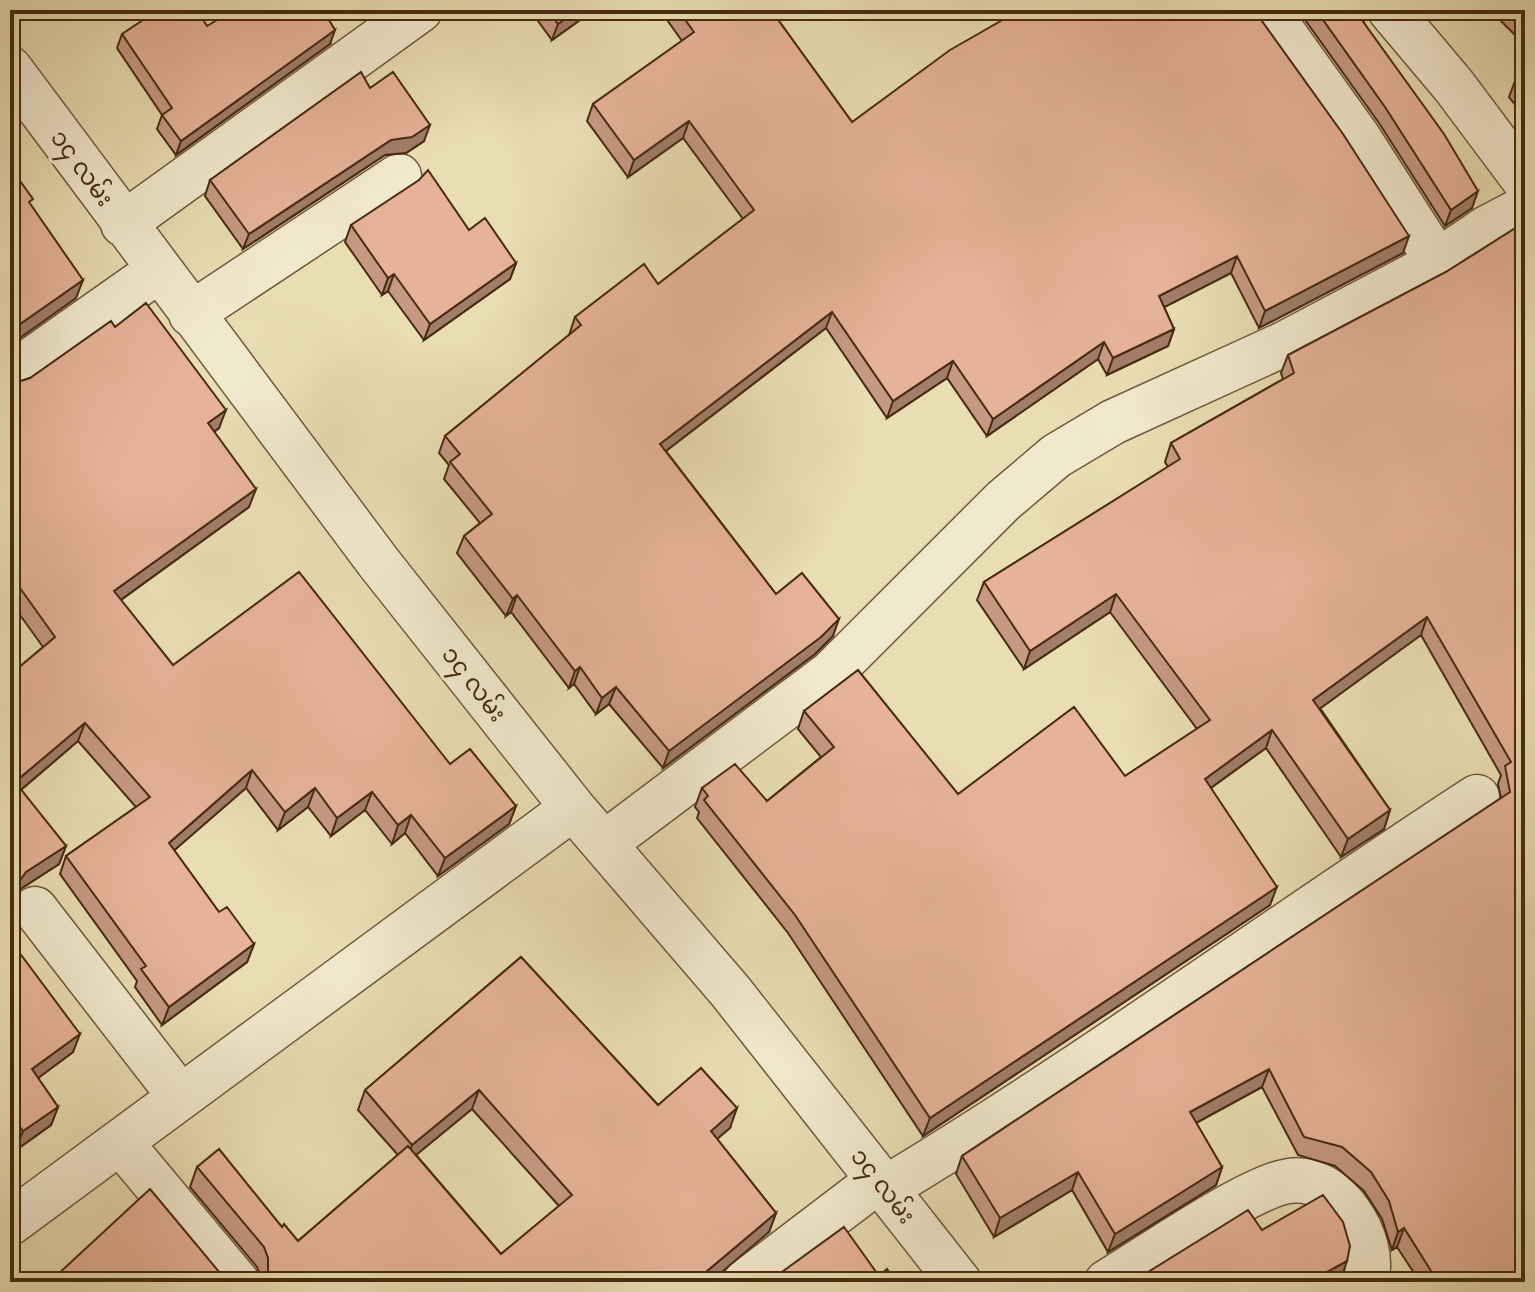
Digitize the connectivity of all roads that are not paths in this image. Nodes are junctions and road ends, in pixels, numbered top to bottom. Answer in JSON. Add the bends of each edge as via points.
{"nodes":[{"id":1,"x":420,"y":10,"type":"edge"},
{"id":2,"x":1267,"y":10,"type":"edge"},
{"id":3,"x":1390,"y":10,"type":"edge"},
{"id":4,"x":10,"y":69,"type":"edge"},
{"id":5,"x":399,"y":176,"type":"dead end"},
{"id":6,"x":1525,"y":181,"type":"edge"},
{"id":7,"x":1525,"y":208,"type":"edge"},
{"id":8,"x":123,"y":224,"type":"junction"},
{"id":9,"x":1438,"y":262,"type":"junction"},
{"id":10,"x":159,"y":270,"type":"junction"},
{"id":11,"x":191,"y":314,"type":"junction"},
{"id":12,"x":10,"y":375,"type":"edge"},
{"id":13,"x":1477,"y":797,"type":"dead end"},
{"id":14,"x":573,"y":808,"type":"junction"},
{"id":15,"x":605,"y":843,"type":"junction"},
{"id":16,"x":35,"y":909,"type":"dead end"},
{"id":17,"x":179,"y":1095,"type":"junction"},
{"id":18,"x":120,"y":1142,"type":"junction"},
{"id":19,"x":882,"y":1184,"type":"junction"},
{"id":20,"x":10,"y":1223,"type":"edge"},
{"id":21,"x":237,"y":1282,"type":"edge"},
{"id":22,"x":745,"y":1282,"type":"edge"},
{"id":23,"x":959,"y":1282,"type":"edge"},
{"id":24,"x":1107,"y":1282,"type":"edge"},
{"id":25,"x":1365,"y":1282,"type":"edge"}],
"edges":[{"from":1,"to":8,"type":"street"},
{"from":2,"to":9,"type":"street"},
{"from":3,"to":6,"type":"street"},
{"from":4,"to":8,"type":"street","name":"၁၄ လမ်း"},
{"from":5,"to":11,"type":"street"},
{"from":7,"to":9,"type":"street"},
{"from":8,"to":10,"type":"street","name":"၁၄ လမ်း"},
{"from":9,"to":15,"type":"street","via":[[1284,344],[1113,422],[1056,456],[1003,501],[831,673]]},
{"from":10,"to":11,"type":"street","name":"၁၄ လမ်း"},
{"from":10,"to":12,"type":"street"},
{"from":11,"to":14,"type":"street","name":"၁၄ လမ်း"},
{"from":13,"to":19,"type":"street","via":[[960,1143]]},
{"from":14,"to":15,"type":"street","name":"၁၄ လမ်း"},
{"from":14,"to":17,"type":"street"},
{"from":15,"to":19,"type":"street","name":"၁၄ လမ်း"},
{"from":16,"to":17,"type":"street"},
{"from":17,"to":18,"type":"street"},
{"from":18,"to":20,"type":"street"},
{"from":18,"to":21,"type":"street"},
{"from":19,"to":22,"type":"street"},
{"from":19,"to":23,"type":"street","name":"၁၄ လမ်း"},
{"from":24,"to":25,"type":"street","via":[[1244,1200],[1287,1181],[1312,1182],[1335,1194],[1351,1214],[1364,1238],[1369,1270]]}]}
